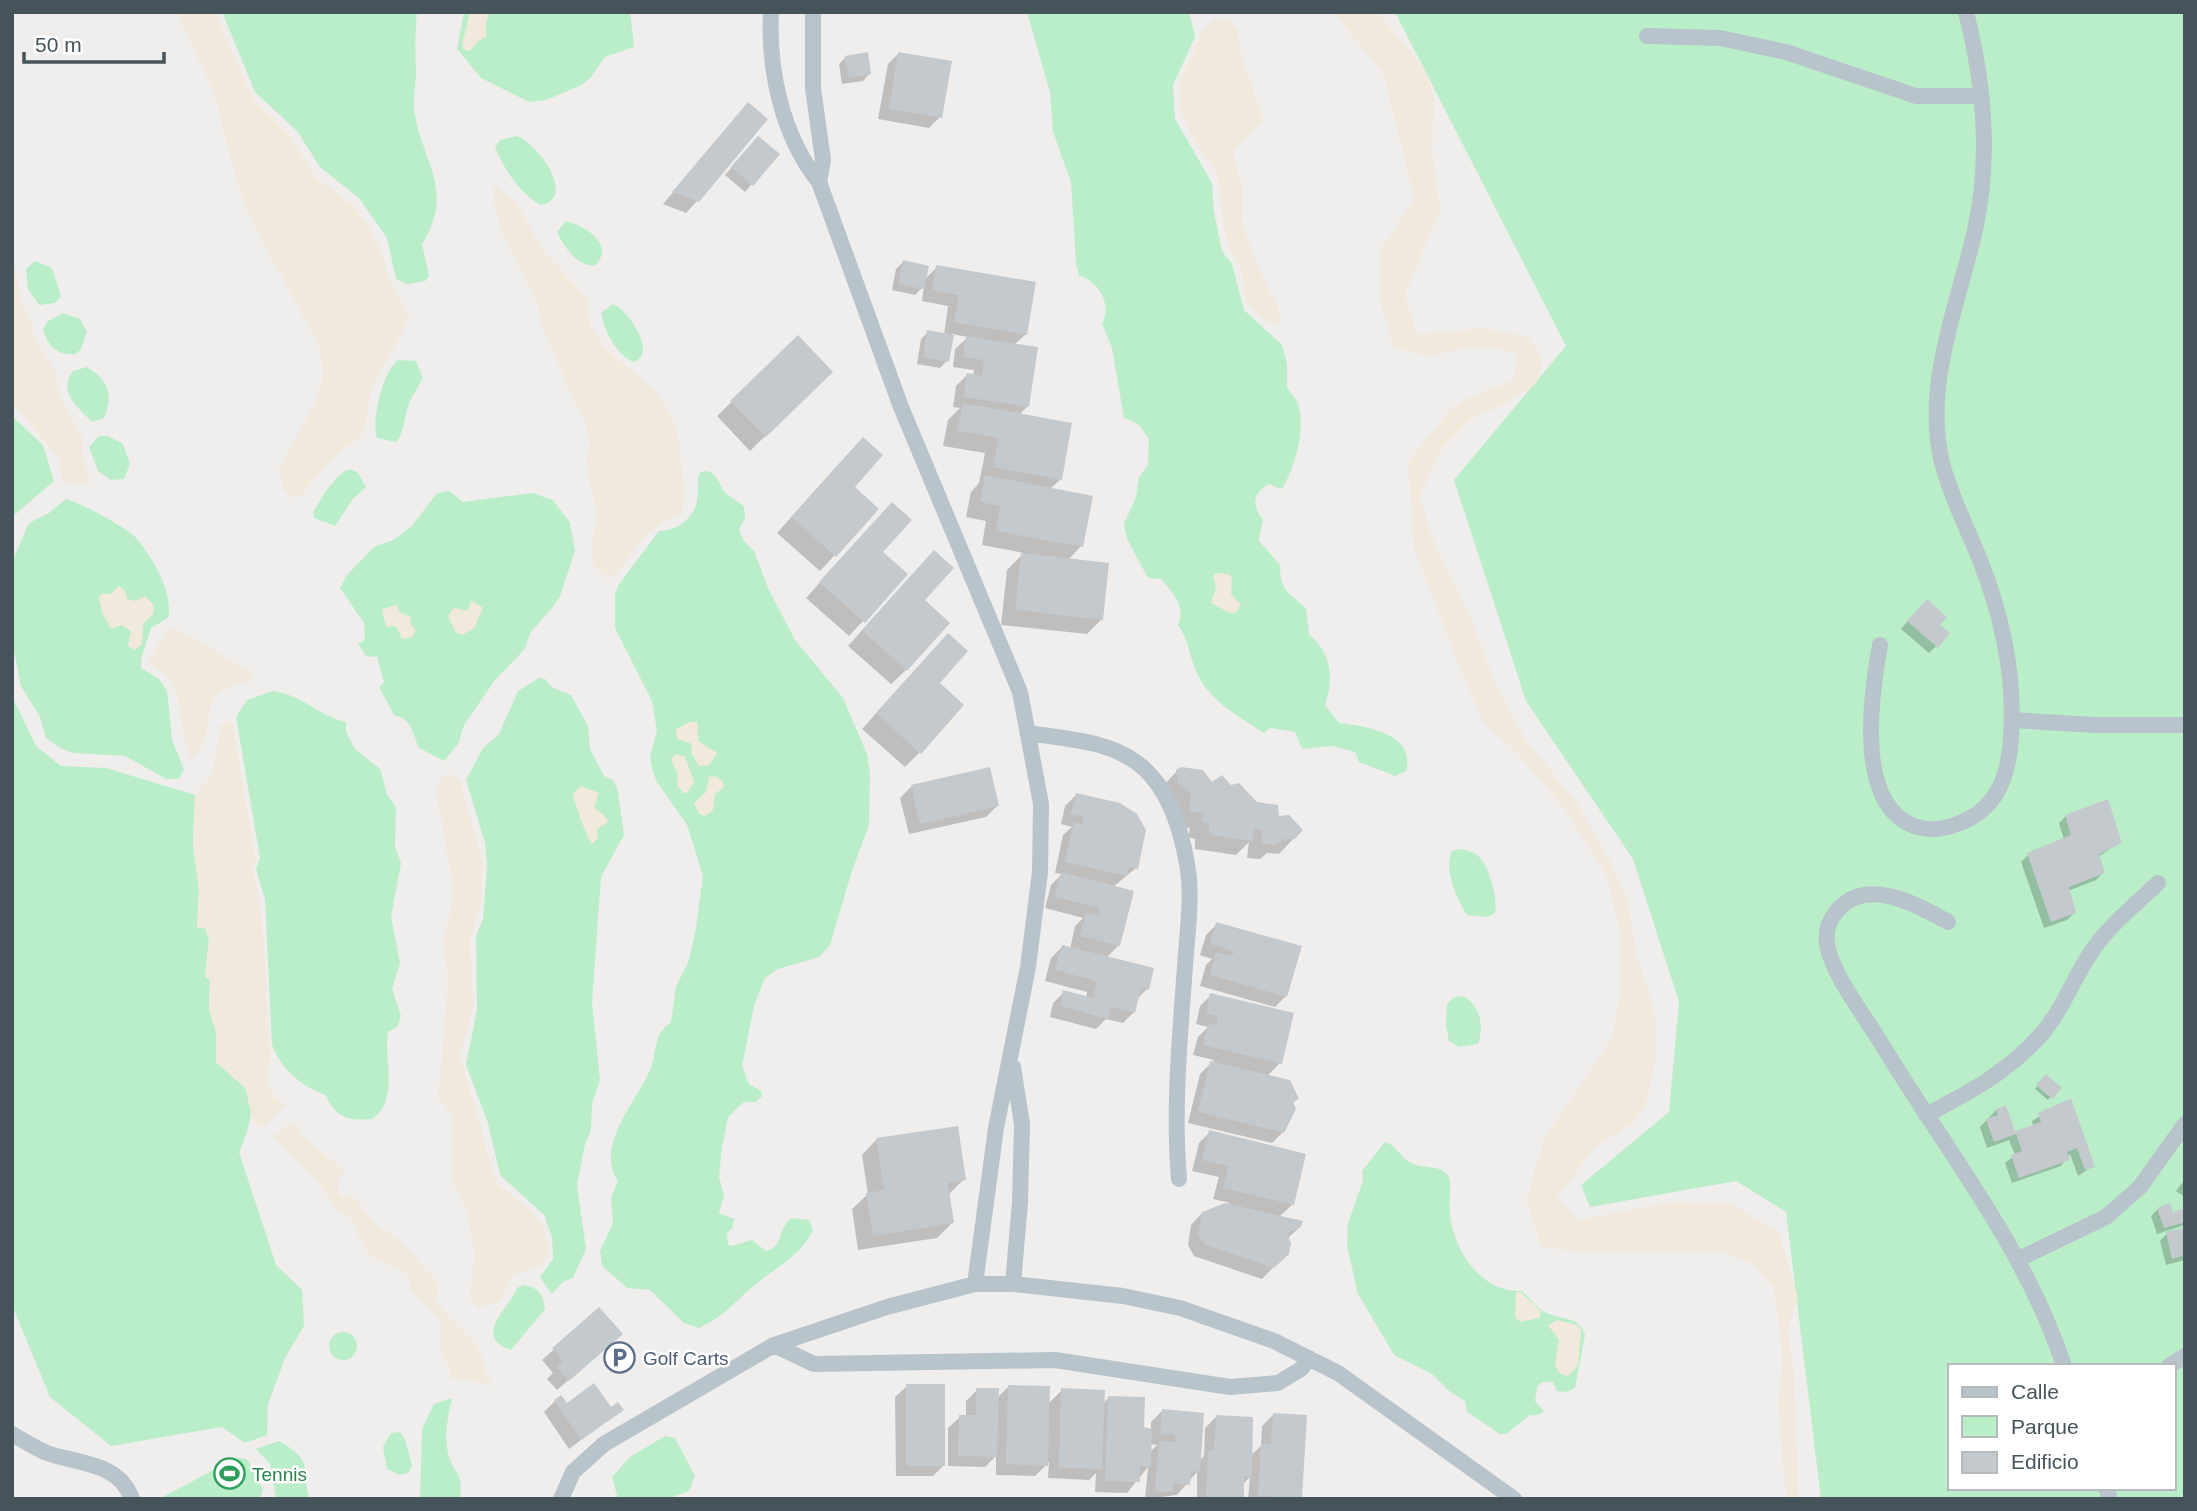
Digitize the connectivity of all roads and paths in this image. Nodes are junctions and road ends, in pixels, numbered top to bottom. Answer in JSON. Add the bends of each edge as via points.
{"nodes":[{"id":1,"x":771,"y":12,"type":"edge"},
{"id":2,"x":813,"y":12,"type":"edge"},
{"id":3,"x":1966,"y":12,"type":"edge"},
{"id":4,"x":1647,"y":36,"type":"dead end"},
{"id":5,"x":1981,"y":96,"type":"junction"},
{"id":6,"x":819,"y":182,"type":"junction"},
{"id":7,"x":1880,"y":645,"type":"dead end"},
{"id":8,"x":2013,"y":720,"type":"junction"},
{"id":9,"x":2185,"y":725,"type":"edge"},
{"id":10,"x":1029,"y":733,"type":"junction"},
{"id":11,"x":2158,"y":883,"type":"dead end"},
{"id":12,"x":1948,"y":922,"type":"dead end"},
{"id":13,"x":1011,"y":1055,"type":"junction"},
{"id":14,"x":1926,"y":1115,"type":"junction"},
{"id":15,"x":2185,"y":1124,"type":"edge"},
{"id":16,"x":1180,"y":1179,"type":"dead end"},
{"id":17,"x":2019,"y":1259,"type":"junction"},
{"id":18,"x":975,"y":1284,"type":"junction"},
{"id":19,"x":1013,"y":1284,"type":"junction"},
{"id":20,"x":774,"y":1345,"type":"junction"},
{"id":21,"x":1309,"y":1358,"type":"junction"},
{"id":22,"x":2063,"y":1364,"type":"edge"},
{"id":23,"x":12,"y":1434,"type":"edge"},
{"id":24,"x":132,"y":1499,"type":"edge"},
{"id":25,"x":561,"y":1499,"type":"edge"},
{"id":26,"x":1514,"y":1499,"type":"edge"}],
"edges":[{"from":1,"to":6,"type":"street","via":[[775,81],[801,160]]},
{"from":2,"to":6,"type":"street","via":[[813,88],[823,160]]},
{"from":3,"to":5,"type":"street"},
{"from":4,"to":5,"type":"street","via":[[1720,38],[1786,52],[1916,96]]},
{"from":5,"to":8,"type":"street","via":[[1986,129],[1982,181],[1948,332],[1937,411],[1942,461],[2008,652]]},
{"from":6,"to":10,"type":"street","via":[[901,407],[1020,692]]},
{"from":7,"to":8,"type":"street","via":[[1872,706],[1876,778],[1884,802],[1907,823],[1936,830],[1949,828],[1984,809],[2002,786]]},
{"from":8,"to":9,"type":"street","via":[[2096,726]]},
{"from":10,"to":13,"type":"street","via":[[1041,804],[1040,872]]},
{"from":10,"to":16,"type":"street","via":[[1108,746],[1159,785],[1174,816],[1188,866],[1175,1125]]},
{"from":11,"to":14,"type":"street","via":[[2094,947],[2064,1005],[2037,1039],[2010,1066]]},
{"from":12,"to":14,"type":"street","via":[[1887,895],[1862,894],[1842,905],[1828,921],[1827,945],[1840,976]]},
{"from":13,"to":18,"type":"street"},
{"from":13,"to":19,"type":"street","via":[[1022,1124]]},
{"from":14,"to":17,"type":"street"},
{"from":15,"to":17,"type":"street","via":[[2140,1187],[2106,1217]]},
{"from":17,"to":22,"type":"street","via":[[2053,1330]]},
{"from":18,"to":19,"type":"street"},
{"from":18,"to":20,"type":"street","via":[[887,1307]]},
{"from":19,"to":21,"type":"street","via":[[1123,1296],[1180,1308],[1246,1329]]},
{"from":20,"to":21,"type":"street","via":[[814,1364],[1055,1360],[1230,1387],[1278,1382],[1301,1369]]},
{"from":20,"to":25,"type":"street","via":[[596,1449],[573,1472]]},
{"from":21,"to":26,"type":"street","via":[[1338,1373]]},
{"from":23,"to":24,"type":"street","via":[[47,1453],[102,1467],[123,1482]]}]}
